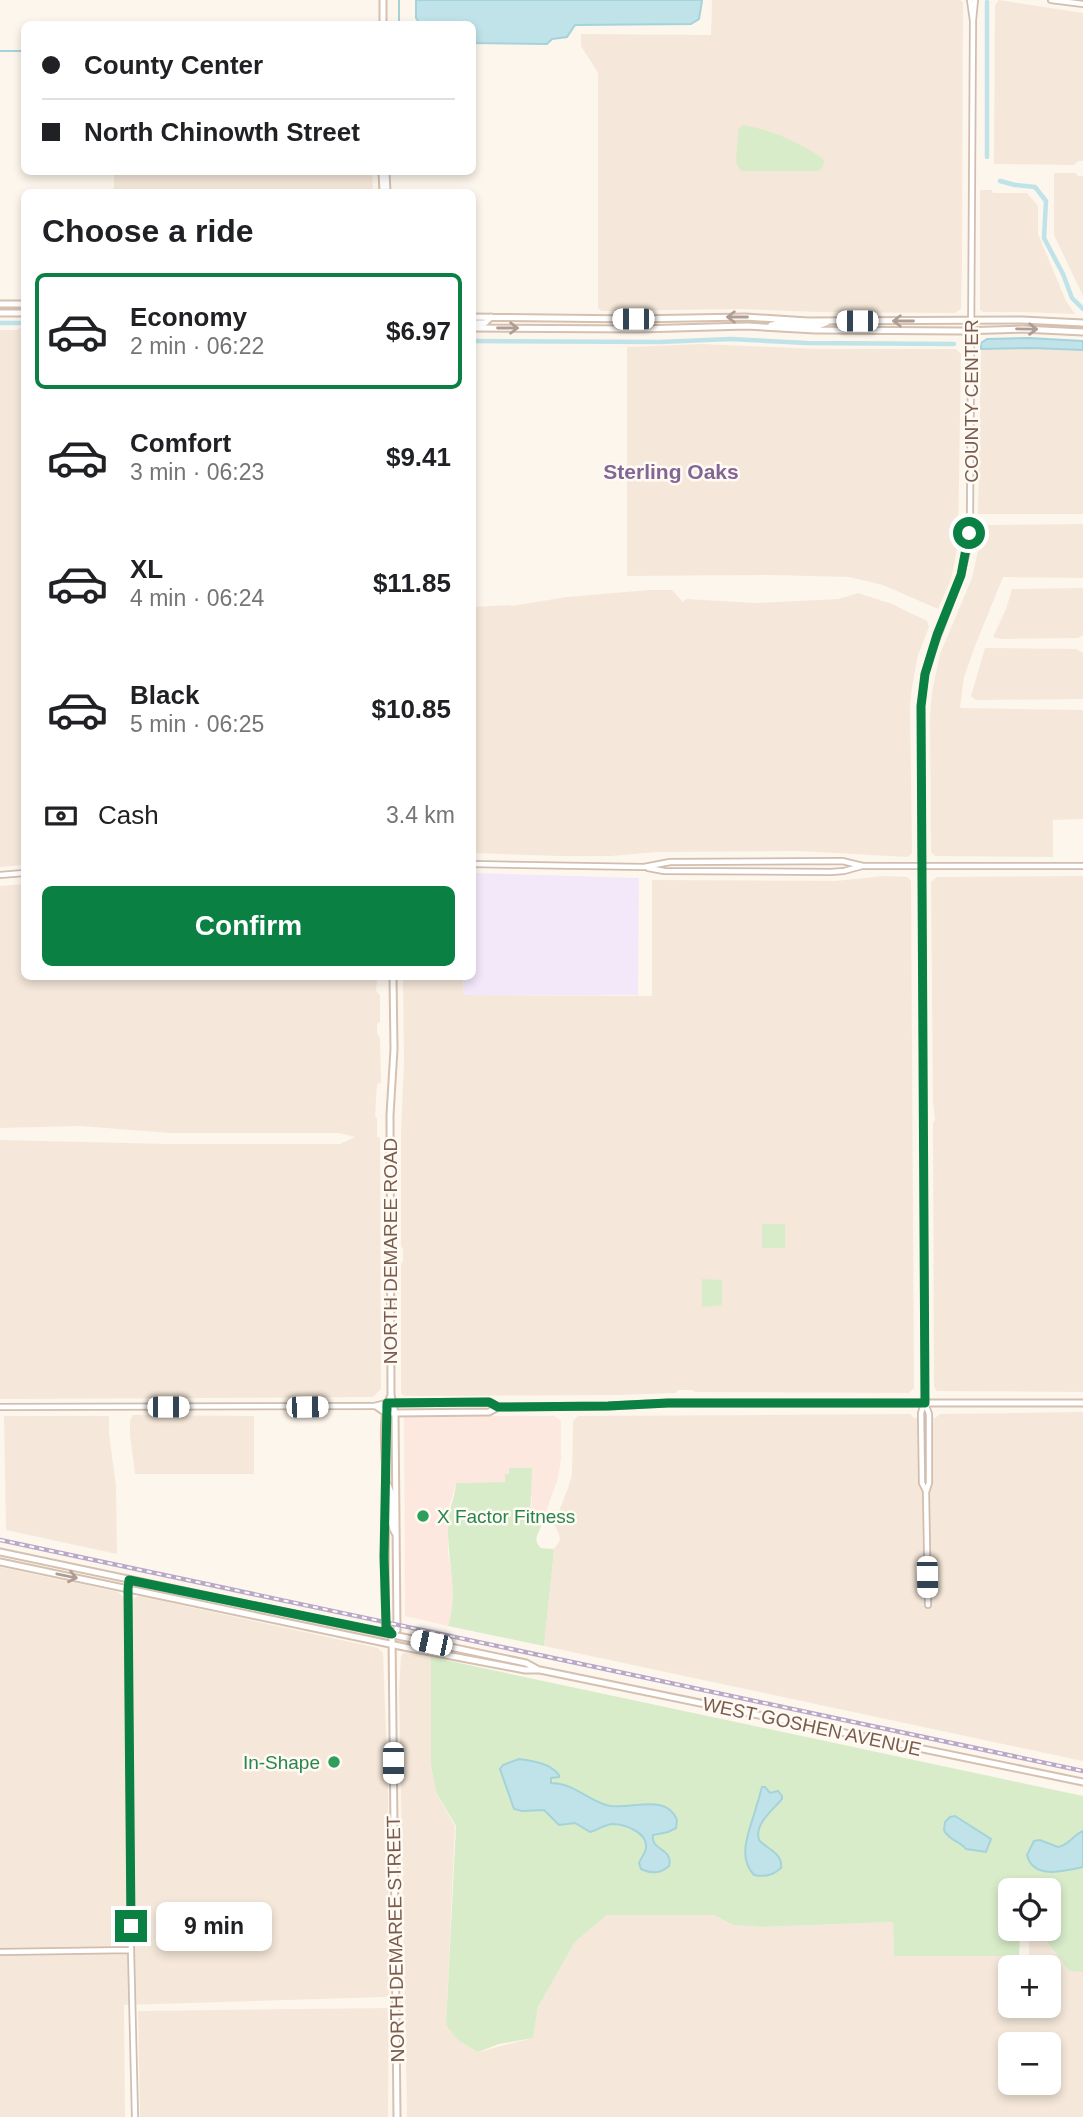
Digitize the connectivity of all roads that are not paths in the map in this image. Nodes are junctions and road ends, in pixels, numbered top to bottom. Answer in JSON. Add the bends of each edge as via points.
{"nodes":[{"id":1,"x":383,"y":0,"type":"edge"},
{"id":2,"x":973,"y":0,"type":"edge"},
{"id":3,"x":1051,"y":0,"type":"edge"},
{"id":4,"x":1083,"y":4,"type":"edge"},
{"id":5,"x":383,"y":21,"type":"edge"},
{"id":6,"x":0,"y":304,"type":"edge"},
{"id":7,"x":21,"y":304,"type":"edge"},
{"id":8,"x":0,"y":313,"type":"edge"},
{"id":9,"x":21,"y":313,"type":"edge"},
{"id":10,"x":476,"y":317,"type":"edge"},
{"id":11,"x":491,"y":317,"type":"junction"},
{"id":12,"x":829,"y":321,"type":"junction"},
{"id":13,"x":971,"y":321,"type":"junction"},
{"id":14,"x":1083,"y":323,"type":"edge"},
{"id":15,"x":476,"y":324,"type":"edge"},
{"id":16,"x":476,"y":325,"type":"edge"},
{"id":17,"x":766,"y":327,"type":"junction"},
{"id":18,"x":971,"y":331,"type":"junction"},
{"id":19,"x":1083,"y":332,"type":"edge"},
{"id":20,"x":476,"y":864,"type":"edge"},
{"id":21,"x":863,"y":866,"type":"junction"},
{"id":22,"x":921,"y":866,"type":"junction"},
{"id":23,"x":1083,"y":866,"type":"edge"},
{"id":24,"x":644,"y":867,"type":"junction"},
{"id":25,"x":21,"y":873,"type":"edge"},
{"id":26,"x":0,"y":875,"type":"edge"},
{"id":27,"x":393,"y":980,"type":"edge"},
{"id":28,"x":391,"y":1403,"type":"junction"},
{"id":29,"x":925,"y":1403,"type":"junction"},
{"id":30,"x":1083,"y":1403,"type":"edge"},
{"id":31,"x":376,"y":1406,"type":"junction"},
{"id":32,"x":0,"y":1407,"type":"edge"},
{"id":33,"x":498,"y":1407,"type":"junction"},
{"id":34,"x":386,"y":1413,"type":"junction"},
{"id":35,"x":395,"y":1413,"type":"junction"},
{"id":36,"x":386,"y":1482,"type":"junction"},
{"id":37,"x":385,"y":1524,"type":"joint"},
{"id":38,"x":396,"y":1534,"type":"junction"},
{"id":39,"x":0,"y":1552,"type":"edge"},
{"id":40,"x":0,"y":1562,"type":"edge"},
{"id":41,"x":129,"y":1580,"type":"junction"},
{"id":42,"x":128,"y":1589,"type":"junction"},
{"id":43,"x":928,"y":1605,"type":"dead end"},
{"id":44,"x":392,"y":1634,"type":"junction"},
{"id":45,"x":392,"y":1645,"type":"junction"},
{"id":46,"x":540,"y":1670,"type":"junction"},
{"id":47,"x":1083,"y":1782,"type":"edge"},
{"id":48,"x":131,"y":1950,"type":"junction"},
{"id":49,"x":0,"y":1952,"type":"edge"},
{"id":50,"x":135,"y":2117,"type":"edge"},
{"id":51,"x":397,"y":2117,"type":"edge"}],
"edges":[{"from":1,"to":5,"type":"main road"},
{"from":2,"to":13,"type":"street","name":"COUNTY CENTER"},
{"from":3,"to":4,"type":"street"},
{"from":6,"to":7,"type":"main road"},
{"from":8,"to":9,"type":"main road"},
{"from":10,"to":11,"type":"main road"},
{"from":12,"to":11,"type":"main road","one_way":true},
{"from":11,"to":15,"type":"main road"},
{"from":13,"to":12,"type":"main road","one_way":true},
{"from":12,"to":17,"type":"main road","via":[[819,326],[778,323]]},
{"from":13,"to":14,"type":"main road"},
{"from":13,"to":18,"type":"street","name":"COUNTY CENTER"},
{"from":16,"to":17,"type":"main road","one_way":true},
{"from":17,"to":18,"type":"main road"},
{"from":18,"to":19,"type":"main road","one_way":true},
{"from":18,"to":22,"type":"street","name":"COUNTY CENTER","via":[[968,547],[923,686]]},
{"from":20,"to":24,"type":"street"},
{"from":21,"to":22,"type":"street"},
{"from":21,"to":24,"type":"street","via":[[844,871],[786,872]]},
{"from":21,"to":24,"type":"street","via":[[842,860],[670,862]]},
{"from":22,"to":23,"type":"street"},
{"from":22,"to":29,"type":"street","name":"COUNTY CENTER"},
{"from":25,"to":26,"type":"street"},
{"from":27,"to":28,"type":"main road","name":"NORTH DEMAREE ROAD"},
{"from":28,"to":31,"type":"main road"},
{"from":28,"to":33,"type":"main road","via":[[489,1402]]},
{"from":28,"to":34,"type":"main road","name":"NORTH DEMAREE ROAD"},
{"from":28,"to":35,"type":"main road","name":"NORTH DEMAREE STREET"},
{"from":29,"to":30,"type":"main road"},
{"from":29,"to":33,"type":"main road"},
{"from":29,"to":43,"type":"street","name":"COUNTY CENTER","via":[[929,1413]]},
{"from":31,"to":32,"type":"street"},
{"from":31,"to":34,"type":"main road"},
{"from":33,"to":35,"type":"main road","via":[[489,1412]]},
{"from":34,"to":35,"type":"main road"},
{"from":34,"to":36,"type":"main road","name":"NORTH DEMAREE ROAD"},
{"from":35,"to":38,"type":"main road","name":"NORTH DEMAREE STREET"},
{"from":36,"to":37,"type":"main road","name":"NORTH DEMAREE ROAD"},
{"from":36,"to":38,"type":"main road","via":[[392,1492],[391,1528]]},
{"from":37,"to":44,"type":"main road","name":"NORTH DEMAREE STREET","via":[[386,1627]]},
{"from":38,"to":44,"type":"main road","name":"NORTH DEMAREE STREET","via":[[397,1630]]},
{"from":39,"to":41,"type":"main road","name":"WEST GOSHEN AVENUE"},
{"from":40,"to":42,"type":"main road","name":"WEST GOSHEN AVENUE","one_way":true},
{"from":41,"to":42,"type":"street"},
{"from":41,"to":44,"type":"main road","name":"WEST GOSHEN AVENUE"},
{"from":42,"to":45,"type":"main road","name":"WEST GOSHEN AVENUE"},
{"from":42,"to":48,"type":"street"},
{"from":44,"to":45,"type":"main road","name":"NORTH DEMAREE STREET"},
{"from":44,"to":46,"type":"main road","name":"WEST GOSHEN AVENUE"},
{"from":45,"to":46,"type":"main road","name":"WEST GOSHEN AVENUE"},
{"from":45,"to":51,"type":"main road","name":"NORTH DEMAREE STREET"},
{"from":46,"to":47,"type":"main road","name":"WEST GOSHEN AVENUE"},
{"from":48,"to":49,"type":"street"},
{"from":48,"to":50,"type":"street"}]}
